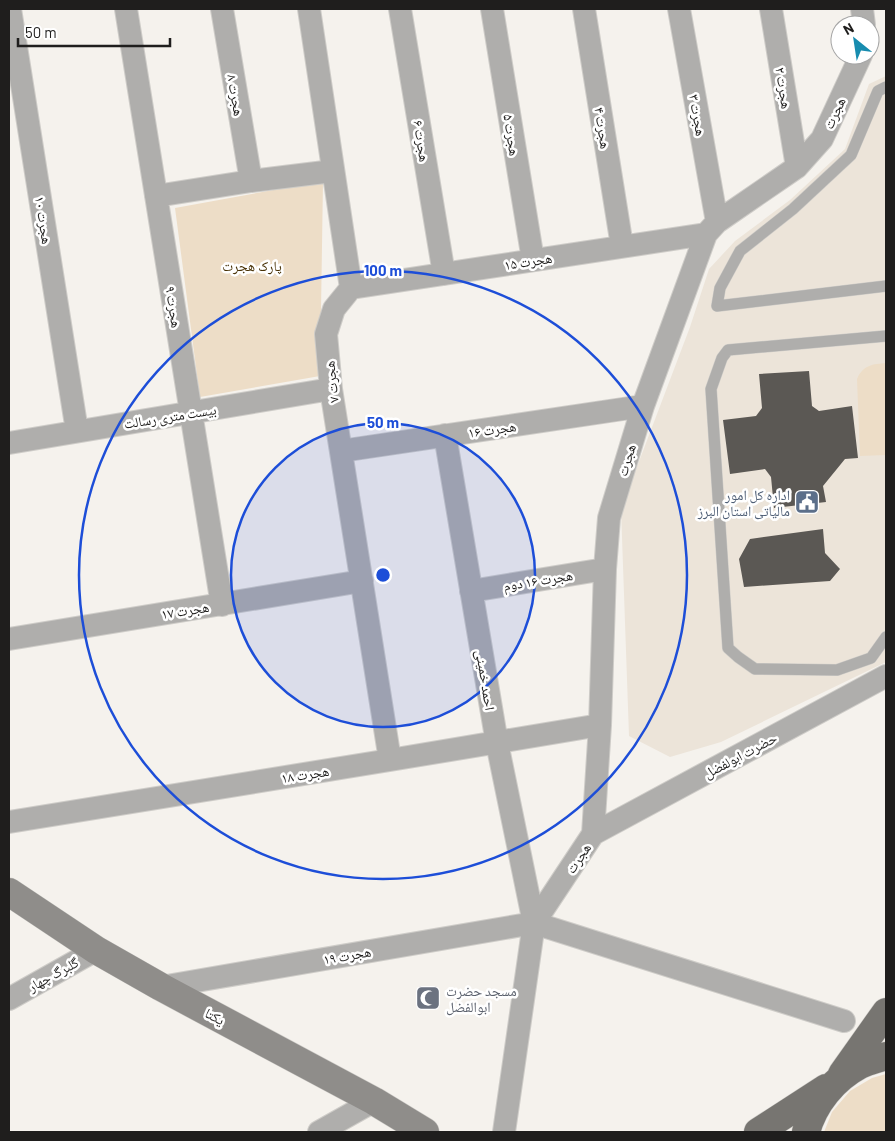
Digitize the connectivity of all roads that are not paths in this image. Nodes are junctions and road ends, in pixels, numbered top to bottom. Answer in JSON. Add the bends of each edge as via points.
{"nodes":[{"id":1,"x":10,"y":9,"type":"edge"},
{"id":2,"x":126,"y":9,"type":"edge"},
{"id":3,"x":222,"y":9,"type":"edge"},
{"id":4,"x":309,"y":9,"type":"edge"},
{"id":5,"x":400,"y":9,"type":"edge"},
{"id":6,"x":492,"y":9,"type":"edge"},
{"id":7,"x":584,"y":9,"type":"edge"},
{"id":8,"x":679,"y":9,"type":"edge"},
{"id":9,"x":771,"y":9,"type":"edge"},
{"id":10,"x":856,"y":65,"type":"edge"},
{"id":11,"x":886,"y":87,"type":"edge"},
{"id":12,"x":797,"y":167,"type":"junction"},
{"id":13,"x":333,"y":171,"type":"junction"},
{"id":14,"x":251,"y":181,"type":"junction"},
{"id":15,"x":156,"y":196,"type":"junction"},
{"id":16,"x":711,"y":228,"type":"junction"},
{"id":17,"x":622,"y":246,"type":"junction"},
{"id":18,"x":533,"y":260,"type":"junction"},
{"id":19,"x":444,"y":274,"type":"junction"},
{"id":20,"x":886,"y":286,"type":"edge"},
{"id":21,"x":351,"y":288,"type":"junction"},
{"id":22,"x":886,"y":336,"type":"edge"},
{"id":23,"x":331,"y":389,"type":"junction"},
{"id":24,"x":642,"y":406,"type":"junction"},
{"id":25,"x":191,"y":412,"type":"junction"},
{"id":26,"x":77,"y":431,"type":"junction"},
{"id":27,"x":445,"y":436,"type":"junction"},
{"id":28,"x":9,"y":442,"type":"edge"},
{"id":29,"x":341,"y":451,"type":"junction"},
{"id":30,"x":605,"y":569,"type":"junction"},
{"id":31,"x":362,"y":581,"type":"junction"},
{"id":32,"x":472,"y":591,"type":"junction"},
{"id":33,"x":222,"y":605,"type":"junction"},
{"id":34,"x":886,"y":637,"type":"edge"},
{"id":35,"x":9,"y":639,"type":"edge"},
{"id":36,"x":886,"y":676,"type":"edge"},
{"id":37,"x":600,"y":725,"type":"junction"},
{"id":38,"x":497,"y":742,"type":"junction"},
{"id":39,"x":390,"y":760,"type":"junction"},
{"id":40,"x":9,"y":822,"type":"edge"},
{"id":41,"x":593,"y":834,"type":"junction"},
{"id":42,"x":9,"y":892,"type":"edge"},
{"id":43,"x":534,"y":923,"type":"junction"},
{"id":44,"x":96,"y":950,"type":"junction"},
{"id":45,"x":161,"y":988,"type":"junction"},
{"id":46,"x":9,"y":999,"type":"edge"},
{"id":47,"x":886,"y":1012,"type":"edge"},
{"id":48,"x":844,"y":1021,"type":"dead end"},
{"id":49,"x":886,"y":1056,"type":"edge"},
{"id":50,"x":836,"y":1081,"type":"junction"},
{"id":51,"x":374,"y":1101,"type":"junction"},
{"id":52,"x":319,"y":1132,"type":"edge"},
{"id":53,"x":425,"y":1132,"type":"edge"},
{"id":54,"x":504,"y":1132,"type":"edge"},
{"id":55,"x":758,"y":1132,"type":"edge"},
{"id":56,"x":806,"y":1132,"type":"edge"}],
"edges":[{"from":1,"to":26,"type":"street","name":"هجرت ۱۰"},
{"from":2,"to":15,"type":"street","name":"هجرت ۹"},
{"from":3,"to":14,"type":"street","name":"هجرت ۸"},
{"from":4,"to":13,"type":"street"},
{"from":5,"to":19,"type":"street","name":"هجرت ۶"},
{"from":6,"to":18,"type":"street","name":"هجرت ۵"},
{"from":7,"to":17,"type":"street","name":"هجرت ۴"},
{"from":8,"to":16,"type":"street","name":"هجرت ۳"},
{"from":9,"to":12,"type":"street","name":"هجرت ۲"},
{"from":10,"to":12,"type":"street","name":"هجرت","via":[[822,139]]},
{"from":11,"to":20,"type":"lane","via":[[878,91],[852,155],[793,209],[740,251],[720,288],[717,306]]},
{"from":12,"to":16,"type":"street","name":"هجرت"},
{"from":13,"to":14,"type":"street"},
{"from":13,"to":21,"type":"street"},
{"from":14,"to":15,"type":"street"},
{"from":15,"to":25,"type":"street","name":"هجرت ۹"},
{"from":16,"to":17,"type":"street","name":"هجرت ۱۵"},
{"from":16,"to":24,"type":"street","name":"هجرت"},
{"from":17,"to":18,"type":"street","name":"هجرت ۱۵"},
{"from":18,"to":19,"type":"street","name":"هجرت ۱۵"},
{"from":19,"to":21,"type":"street","name":"هجرت ۱۵"},
{"from":21,"to":23,"type":"street","name":"هجرت ۷","via":[[334,309],[326,334]]},
{"from":22,"to":34,"type":"lane","via":[[728,350],[711,389],[728,648],[755,669],[837,670],[871,658]]},
{"from":23,"to":25,"type":"street","name":"بیست متری رسالت"},
{"from":23,"to":29,"type":"street","name":"هجرت ۷"},
{"from":24,"to":27,"type":"street","name":"هجرت ۱۶"},
{"from":24,"to":30,"type":"street","name":"هجرت","via":[[610,518]]},
{"from":25,"to":26,"type":"street","name":"بیست متری رسالت"},
{"from":25,"to":33,"type":"street","name":"هجرت ۹"},
{"from":26,"to":28,"type":"street","name":"بیست متری رسالت"},
{"from":27,"to":29,"type":"street","name":"هجرت ۱۶"},
{"from":27,"to":32,"type":"street","name":"احمد خمینی"},
{"from":29,"to":31,"type":"street","name":"هجرت ۷"},
{"from":30,"to":32,"type":"street","name":"هجرت ۱۶ دوم"},
{"from":30,"to":37,"type":"street","name":"هجرت"},
{"from":31,"to":33,"type":"street","name":"هجرت ۱۷"},
{"from":31,"to":39,"type":"street","name":"هجرت ۷"},
{"from":32,"to":38,"type":"street","name":"احمد خمینی"},
{"from":33,"to":35,"type":"street","name":"هجرت ۱۷"},
{"from":36,"to":41,"type":"street","name":"حضرت ابولفضل"},
{"from":37,"to":38,"type":"street","name":"هجرت ۱۸"},
{"from":37,"to":41,"type":"street","name":"هجرت"},
{"from":38,"to":39,"type":"street","name":"هجرت ۱۸"},
{"from":38,"to":43,"type":"street","name":"احمد خمینی"},
{"from":39,"to":40,"type":"street","name":"هجرت ۱۸"},
{"from":41,"to":43,"type":"street","name":"هجرت"},
{"from":42,"to":44,"type":"street","name":"یکتا"},
{"from":43,"to":45,"type":"street","name":"هجرت ۱۹"},
{"from":43,"to":48,"type":"street"},
{"from":43,"to":54,"type":"street"},
{"from":44,"to":45,"type":"street","name":"یکتا"},
{"from":44,"to":46,"type":"street","name":"گلبرگ چهار"},
{"from":45,"to":51,"type":"street","name":"یکتا"},
{"from":47,"to":50,"type":"main road"},
{"from":49,"to":50,"type":"main road","via":[[861,1064]]},
{"from":50,"to":55,"type":"main road"},
{"from":50,"to":56,"type":"main road","via":[[817,1105]]},
{"from":51,"to":52,"type":"street"},
{"from":51,"to":53,"type":"street","name":"یکتا"}]}
